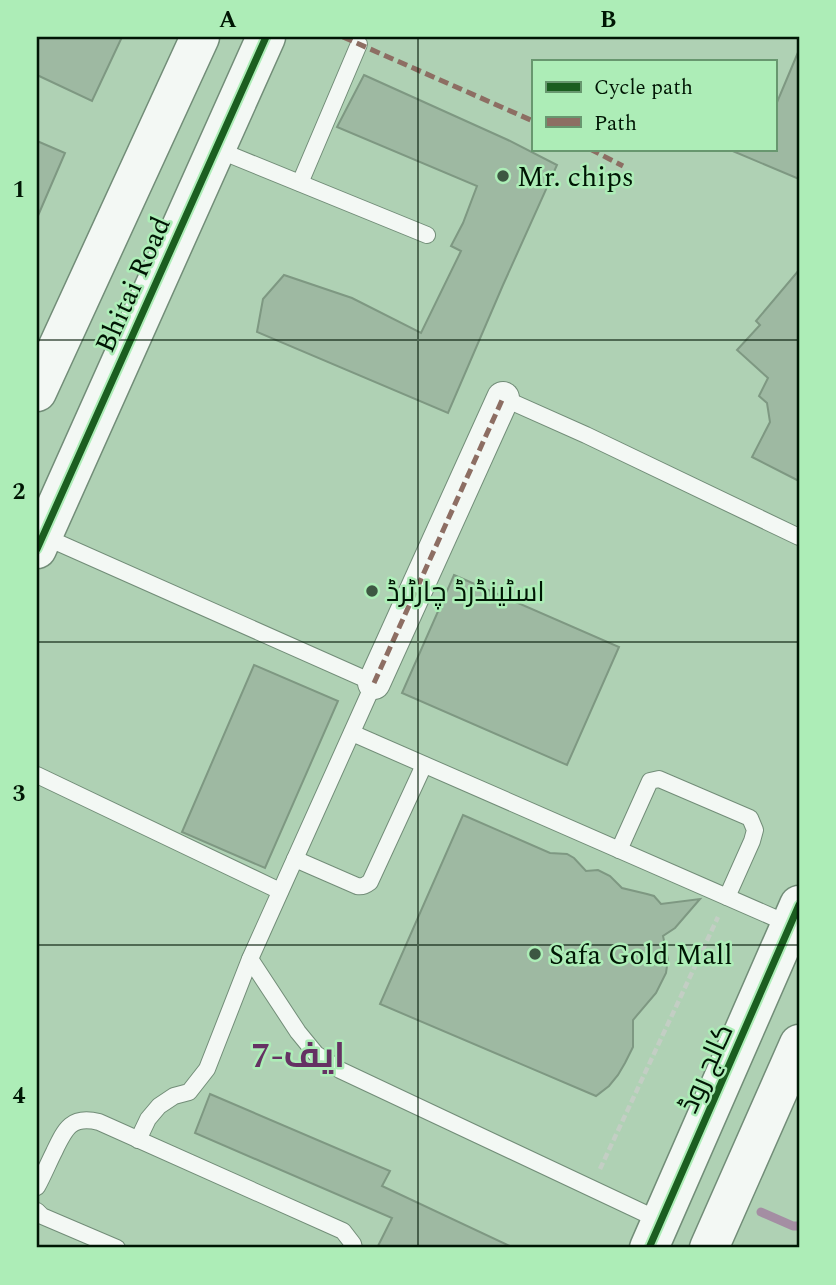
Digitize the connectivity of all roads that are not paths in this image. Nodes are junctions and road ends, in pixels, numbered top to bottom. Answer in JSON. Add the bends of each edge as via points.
{"nodes":[{"id":1,"x":200,"y":37,"type":"edge"},
{"id":2,"x":266,"y":37,"type":"edge"},
{"id":3,"x":359,"y":44,"type":"dead end"},
{"id":4,"x":216,"y":149,"type":"junction"},
{"id":5,"x":300,"y":183,"type":"junction"},
{"id":6,"x":427,"y":235,"type":"dead end"},
{"id":7,"x":37,"y":392,"type":"edge"},
{"id":8,"x":503,"y":397,"type":"joint"},
{"id":9,"x":799,"y":537,"type":"edge"},
{"id":10,"x":39,"y":539,"type":"edge"},
{"id":11,"x":374,"y":683,"type":"junction"},
{"id":12,"x":352,"y":733,"type":"junction"},
{"id":13,"x":424,"y":765,"type":"junction"},
{"id":14,"x":37,"y":775,"type":"edge"},
{"id":15,"x":619,"y":850,"type":"junction"},
{"id":16,"x":295,"y":859,"type":"junction"},
{"id":17,"x":281,"y":891,"type":"junction"},
{"id":18,"x":727,"y":897,"type":"junction"},
{"id":19,"x":796,"y":919,"type":"edge"},
{"id":20,"x":250,"y":959,"type":"junction"},
{"id":21,"x":799,"y":1044,"type":"edge"},
{"id":22,"x":138,"y":1140,"type":"junction"},
{"id":23,"x":37,"y":1187,"type":"edge"},
{"id":24,"x":37,"y":1211,"type":"edge"},
{"id":25,"x":655,"y":1235,"type":"edge"},
{"id":26,"x":94,"y":1244,"type":"edge"},
{"id":27,"x":117,"y":1248,"type":"edge"},
{"id":28,"x":354,"y":1248,"type":"edge"},
{"id":29,"x":709,"y":1248,"type":"edge"}],
"edges":[{"from":1,"to":7,"type":"street","name":"Bhitai Road"},
{"from":2,"to":4,"type":"street","name":"Bhitai Road"},
{"from":3,"to":5,"type":"lane"},
{"from":4,"to":5,"type":"lane"},
{"from":4,"to":10,"type":"street","name":"Bhitai Road"},
{"from":5,"to":6,"type":"lane"},
{"from":8,"to":9,"type":"lane"},
{"from":8,"to":11,"type":"street"},
{"from":10,"to":11,"type":"lane"},
{"from":11,"to":12,"type":"lane"},
{"from":12,"to":13,"type":"lane"},
{"from":12,"to":16,"type":"lane"},
{"from":13,"to":15,"type":"lane"},
{"from":13,"to":16,"type":"lane","via":[[366,885],[358,886]]},
{"from":14,"to":17,"type":"lane"},
{"from":15,"to":18,"type":"lane"},
{"from":15,"to":18,"type":"lane","via":[[653,779],[750,818],[755,830],[752,841]]},
{"from":16,"to":17,"type":"lane"},
{"from":17,"to":20,"type":"lane"},
{"from":18,"to":19,"type":"lane"},
{"from":19,"to":25,"type":"street","name":"کالج روڈ"},
{"from":20,"to":22,"type":"lane","via":[[207,1069],[188,1092],[159,1106]]},
{"from":20,"to":25,"type":"lane","via":[[298,1032],[332,1065],[591,1189]]},
{"from":21,"to":29,"type":"street"},
{"from":22,"to":23,"type":"lane","via":[[99,1122],[74,1123],[65,1131]]},
{"from":22,"to":28,"type":"lane","via":[[343,1231]]},
{"from":24,"to":26,"type":"lane"},
{"from":26,"to":27,"type":"lane"}]}
